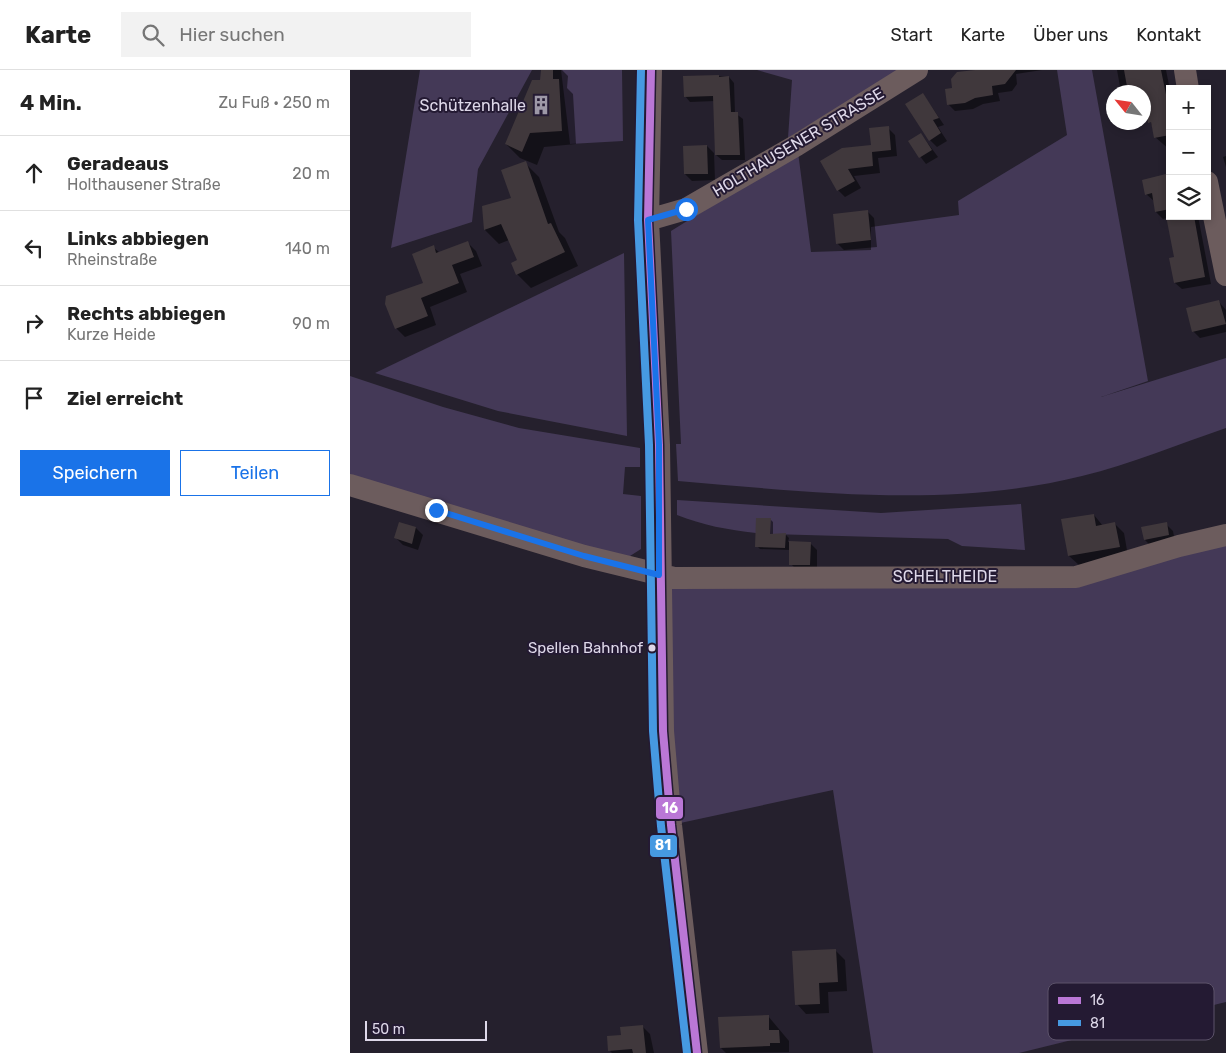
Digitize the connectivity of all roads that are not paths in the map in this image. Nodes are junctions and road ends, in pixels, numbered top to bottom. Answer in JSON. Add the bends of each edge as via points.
{"nodes":[{"id":1,"x":650,"y":70,"type":"edge"},
{"id":2,"x":917,"y":70,"type":"edge"},
{"id":3,"x":1185,"y":70,"type":"edge"},
{"id":4,"x":1187,"y":85,"type":"edge"},
{"id":5,"x":1211,"y":202,"type":"edge"},
{"id":6,"x":648,"y":220,"type":"junction"},
{"id":7,"x":1226,"y":275,"type":"edge"},
{"id":8,"x":350,"y":485,"type":"edge"},
{"id":9,"x":1226,"y":535,"type":"edge"},
{"id":10,"x":659,"y":575,"type":"junction"},
{"id":11,"x":697,"y":1053,"type":"edge"}],
"edges":[{"from":1,"to":6,"type":"street"},
{"from":2,"to":6,"type":"street","name":"HOLTHAUSENER STRASSE","via":[[686,209]]},
{"from":3,"to":4,"type":"street"},
{"from":5,"to":7,"type":"street"},
{"from":6,"to":10,"type":"street","via":[[659,445]]},
{"from":8,"to":10,"type":"street","name":"SCHELTHEIDE","via":[[584,556]]},
{"from":9,"to":10,"type":"street","name":"SCHELTHEIDE","via":[[1076,577],[683,578]]},
{"from":10,"to":11,"type":"street","via":[[663,731]]}]}
